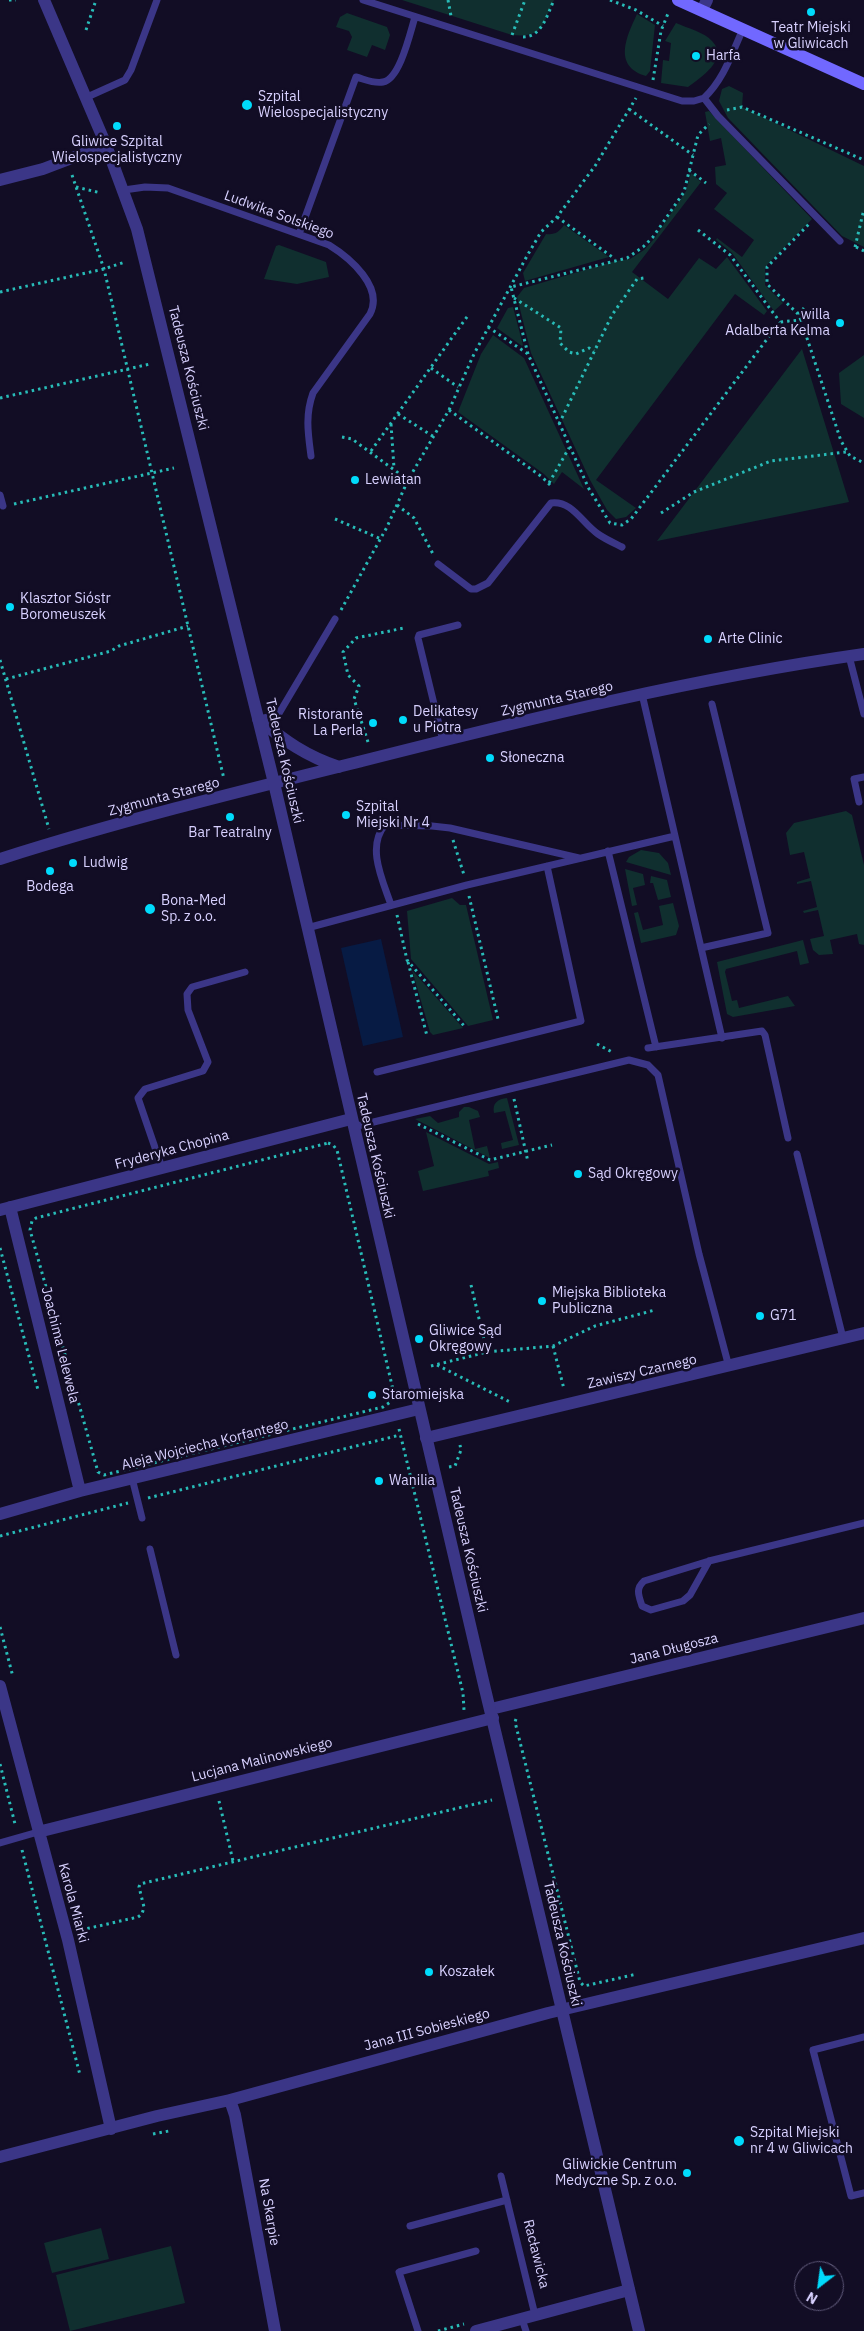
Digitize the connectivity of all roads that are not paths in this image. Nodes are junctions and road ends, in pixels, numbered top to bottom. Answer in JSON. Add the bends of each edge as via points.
{"nodes":[{"id":1,"x":44,"y":0,"type":"edge"},
{"id":2,"x":157,"y":0,"type":"edge"},
{"id":3,"x":364,"y":0,"type":"edge"},
{"id":4,"x":678,"y":0,"type":"edge"},
{"id":5,"x":704,"y":5,"type":"edge"},
{"id":6,"x":415,"y":17,"type":"junction"},
{"id":7,"x":744,"y":29,"type":"junction"},
{"id":8,"x":864,"y":84,"type":"edge"},
{"id":9,"x":85,"y":98,"type":"junction"},
{"id":10,"x":704,"y":98,"type":"junction"},
{"id":11,"x":106,"y":145,"type":"junction"},
{"id":12,"x":0,"y":180,"type":"edge"},
{"id":13,"x":124,"y":190,"type":"junction"},
{"id":14,"x":299,"y":234,"type":"junction"},
{"id":15,"x":840,"y":241,"type":"dead end"},
{"id":16,"x":311,"y":456,"type":"dead end"},
{"id":17,"x":0,"y":495,"type":"edge"},
{"id":18,"x":3,"y":506,"type":"road end"},
{"id":19,"x":622,"y":548,"type":"dead end"},
{"id":20,"x":438,"y":564,"type":"road end"},
{"id":21,"x":336,"y":619,"type":"road end"},
{"id":22,"x":458,"y":625,"type":"dead end"},
{"id":23,"x":864,"y":654,"type":"edge"},
{"id":24,"x":849,"y":656,"type":"junction"},
{"id":25,"x":642,"y":694,"type":"junction"},
{"id":26,"x":712,"y":704,"type":"dead end"},
{"id":27,"x":864,"y":714,"type":"edge"},
{"id":28,"x":258,"y":719,"type":"junction"},
{"id":29,"x":442,"y":740,"type":"junction"},
{"id":30,"x":339,"y":767,"type":"junction"},
{"id":31,"x":864,"y":776,"type":"edge"},
{"id":32,"x":274,"y":782,"type":"junction"},
{"id":33,"x":859,"y":802,"type":"dead end"},
{"id":34,"x":675,"y":836,"type":"junction"},
{"id":35,"x":608,"y":851,"type":"junction"},
{"id":36,"x":580,"y":858,"type":"junction"},
{"id":37,"x":0,"y":859,"type":"edge"},
{"id":38,"x":547,"y":866,"type":"junction"},
{"id":39,"x":393,"y":905,"type":"junction"},
{"id":40,"x":307,"y":928,"type":"junction"},
{"id":41,"x":701,"y":948,"type":"junction"},
{"id":42,"x":245,"y":972,"type":"dead end"},
{"id":43,"x":722,"y":1038,"type":"junction"},
{"id":44,"x":377,"y":1072,"type":"dead end"},
{"id":45,"x":352,"y":1123,"type":"junction"},
{"id":46,"x":788,"y":1138,"type":"dead end"},
{"id":47,"x":797,"y":1154,"type":"dead end"},
{"id":48,"x":162,"y":1168,"type":"junction"},
{"id":49,"x":5,"y":1208,"type":"edge"},
{"id":50,"x":864,"y":1333,"type":"edge"},
{"id":51,"x":843,"y":1338,"type":"junction"},
{"id":52,"x":729,"y":1367,"type":"junction"},
{"id":53,"x":419,"y":1409,"type":"junction"},
{"id":54,"x":426,"y":1438,"type":"junction"},
{"id":55,"x":132,"y":1478,"type":"junction"},
{"id":56,"x":80,"y":1491,"type":"junction"},
{"id":57,"x":0,"y":1514,"type":"edge"},
{"id":58,"x":142,"y":1518,"type":"dead end"},
{"id":59,"x":864,"y":1523,"type":"edge"},
{"id":60,"x":150,"y":1549,"type":"dead end"},
{"id":61,"x":709,"y":1561,"type":"junction"},
{"id":62,"x":864,"y":1618,"type":"edge"},
{"id":63,"x":176,"y":1656,"type":"dead end"},
{"id":64,"x":0,"y":1686,"type":"edge"},
{"id":65,"x":492,"y":1714,"type":"junction"},
{"id":66,"x":38,"y":1832,"type":"junction"},
{"id":67,"x":0,"y":1843,"type":"edge"},
{"id":68,"x":864,"y":1938,"type":"edge"},
{"id":69,"x":562,"y":2009,"type":"junction"},
{"id":70,"x":864,"y":2037,"type":"edge"},
{"id":71,"x":230,"y":2100,"type":"junction"},
{"id":72,"x":111,"y":2128,"type":"junction"},
{"id":73,"x":0,"y":2157,"type":"edge"},
{"id":74,"x":501,"y":2176,"type":"dead end"},
{"id":75,"x":864,"y":2193,"type":"edge"},
{"id":76,"x":507,"y":2200,"type":"junction"},
{"id":77,"x":410,"y":2226,"type":"dead end"},
{"id":78,"x":476,"y":2251,"type":"dead end"},
{"id":79,"x":629,"y":2290,"type":"junction"},
{"id":80,"x":535,"y":2315,"type":"junction"},
{"id":81,"x":524,"y":2325,"type":"edge"},
{"id":82,"x":275,"y":2331,"type":"edge"},
{"id":83,"x":418,"y":2331,"type":"edge"},
{"id":84,"x":476,"y":2331,"type":"edge"},
{"id":85,"x":639,"y":2331,"type":"edge"}],
"edges":[{"from":1,"to":9,"type":"street","name":"Tadeusza Kościuszki"},
{"from":2,"to":9,"type":"lane","via":[[125,80]]},
{"from":3,"to":6,"type":"lane"},
{"from":4,"to":5,"type":"main road"},
{"from":5,"to":7,"type":"main road"},
{"from":6,"to":10,"type":"lane","via":[[682,101]]},
{"from":6,"to":14,"type":"lane","via":[[395,74],[380,83],[356,77]]},
{"from":7,"to":8,"type":"main road"},
{"from":7,"to":10,"type":"lane","via":[[723,73]]},
{"from":9,"to":11,"type":"street","name":"Tadeusza Kościuszki"},
{"from":10,"to":15,"type":"lane"},
{"from":11,"to":12,"type":"street","via":[[43,169]]},
{"from":11,"to":13,"type":"street","name":"Tadeusza Kościuszki"},
{"from":13,"to":14,"type":"lane","name":"Ludwika Solskiego","via":[[168,188]]},
{"from":13,"to":28,"type":"street","name":"Tadeusza Kościuszki","via":[[137,229]]},
{"from":14,"to":16,"type":"lane","name":"Ludwika Solskiego","via":[[344,254],[370,286],[375,298],[370,314],[313,393],[306,420]]},
{"from":17,"to":18,"type":"lane"},
{"from":19,"to":20,"type":"lane","via":[[596,533],[567,505],[556,502],[551,503],[488,583],[476,590]]},
{"from":21,"to":28,"type":"lane","via":[[278,716]]},
{"from":22,"to":29,"type":"lane","via":[[419,635],[418,638]]},
{"from":23,"to":24,"type":"street","name":"Zygmunta Starego"},
{"from":24,"to":25,"type":"street","name":"Zygmunta Starego"},
{"from":24,"to":27,"type":"lane"},
{"from":25,"to":29,"type":"street","name":"Zygmunta Starego"},
{"from":25,"to":34,"type":"lane"},
{"from":26,"to":41,"type":"lane","via":[[768,933]]},
{"from":28,"to":30,"type":"street","via":[[308,755]]},
{"from":28,"to":32,"type":"street","name":"Tadeusza Kościuszki"},
{"from":29,"to":30,"type":"street","name":"Zygmunta Starego"},
{"from":30,"to":32,"type":"street","name":"Zygmunta Starego"},
{"from":31,"to":33,"type":"lane","via":[[854,779]]},
{"from":32,"to":37,"type":"street","name":"Zygmunta Starego"},
{"from":32,"to":40,"type":"street","name":"Tadeusza Kościuszki"},
{"from":34,"to":35,"type":"lane"},
{"from":34,"to":41,"type":"lane"},
{"from":35,"to":36,"type":"lane"},
{"from":35,"to":43,"type":"lane","via":[[652,1047]]},
{"from":36,"to":38,"type":"lane"},
{"from":36,"to":39,"type":"lane","via":[[450,828],[385,825],[376,840],[379,868]]},
{"from":38,"to":39,"type":"lane"},
{"from":38,"to":44,"type":"lane","via":[[581,1021]]},
{"from":39,"to":40,"type":"lane"},
{"from":40,"to":45,"type":"street","name":"Tadeusza Kościuszki"},
{"from":41,"to":43,"type":"lane"},
{"from":42,"to":48,"type":"lane","via":[[192,987],[187,994],[188,1010],[208,1062],[203,1071],[145,1088],[140,1093],[138,1098]]},
{"from":43,"to":46,"type":"lane","via":[[762,1031],[765,1035]]},
{"from":45,"to":48,"type":"street","name":"Fryderyka Chopina"},
{"from":45,"to":52,"type":"lane","via":[[629,1060],[648,1065],[658,1075],[698,1254]]},
{"from":45,"to":53,"type":"street","name":"Tadeusza Kościuszki"},
{"from":47,"to":51,"type":"lane"},
{"from":48,"to":49,"type":"street","name":"Fryderyka Chopina"},
{"from":49,"to":56,"type":"street","name":"Joachima Lelewela"},
{"from":50,"to":51,"type":"street","name":"Zawiszy Czarnego"},
{"from":51,"to":52,"type":"street","name":"Zawiszy Czarnego"},
{"from":52,"to":54,"type":"street","name":"Zawiszy Czarnego"},
{"from":53,"to":54,"type":"street","name":"Tadeusza Kościuszki"},
{"from":53,"to":55,"type":"street","name":"Aleja Wojciecha Korfantego"},
{"from":54,"to":65,"type":"street","name":"Tadeusza Kościuszki"},
{"from":55,"to":56,"type":"street","name":"Aleja Wojciecha Korfantego"},
{"from":55,"to":58,"type":"lane"},
{"from":56,"to":57,"type":"street","name":"Aleja Wojciecha Korfantego"},
{"from":59,"to":61,"type":"lane"},
{"from":60,"to":63,"type":"lane"},
{"from":61,"to":61,"type":"lane","via":[[644,1581],[638,1586],[642,1606],[651,1610],[683,1600],[690,1595]]},
{"from":62,"to":65,"type":"street","name":"Jana Długosza"},
{"from":64,"to":66,"type":"street","name":"Karola Miarki"},
{"from":65,"to":66,"type":"street","name":"Lucjana Malinowskiego"},
{"from":65,"to":69,"type":"street","name":"Tadeusza Kościuszki"},
{"from":66,"to":67,"type":"lane"},
{"from":66,"to":72,"type":"street","name":"Karola Miarki","via":[[68,1940]]},
{"from":68,"to":69,"type":"street","name":"Jana III Sobieskiego"},
{"from":69,"to":71,"type":"street","name":"Jana III Sobieskiego"},
{"from":69,"to":79,"type":"street","name":"Tadeusza Kościuszki"},
{"from":70,"to":75,"type":"lane","via":[[813,2050],[851,2196]]},
{"from":71,"to":72,"type":"street","name":"Jana III Sobieskiego"},
{"from":71,"to":82,"type":"street","name":"Na Skarpie"},
{"from":72,"to":73,"type":"street","name":"Jana III Sobieskiego"},
{"from":74,"to":76,"type":"lane","name":"Racławicka"},
{"from":76,"to":77,"type":"lane"},
{"from":76,"to":80,"type":"lane","name":"Racławicka"},
{"from":78,"to":83,"type":"lane","via":[[399,2272]]},
{"from":79,"to":80,"type":"street"},
{"from":79,"to":85,"type":"street","name":"Tadeusza Kościuszki"},
{"from":80,"to":81,"type":"street"},
{"from":81,"to":84,"type":"street"}]}
